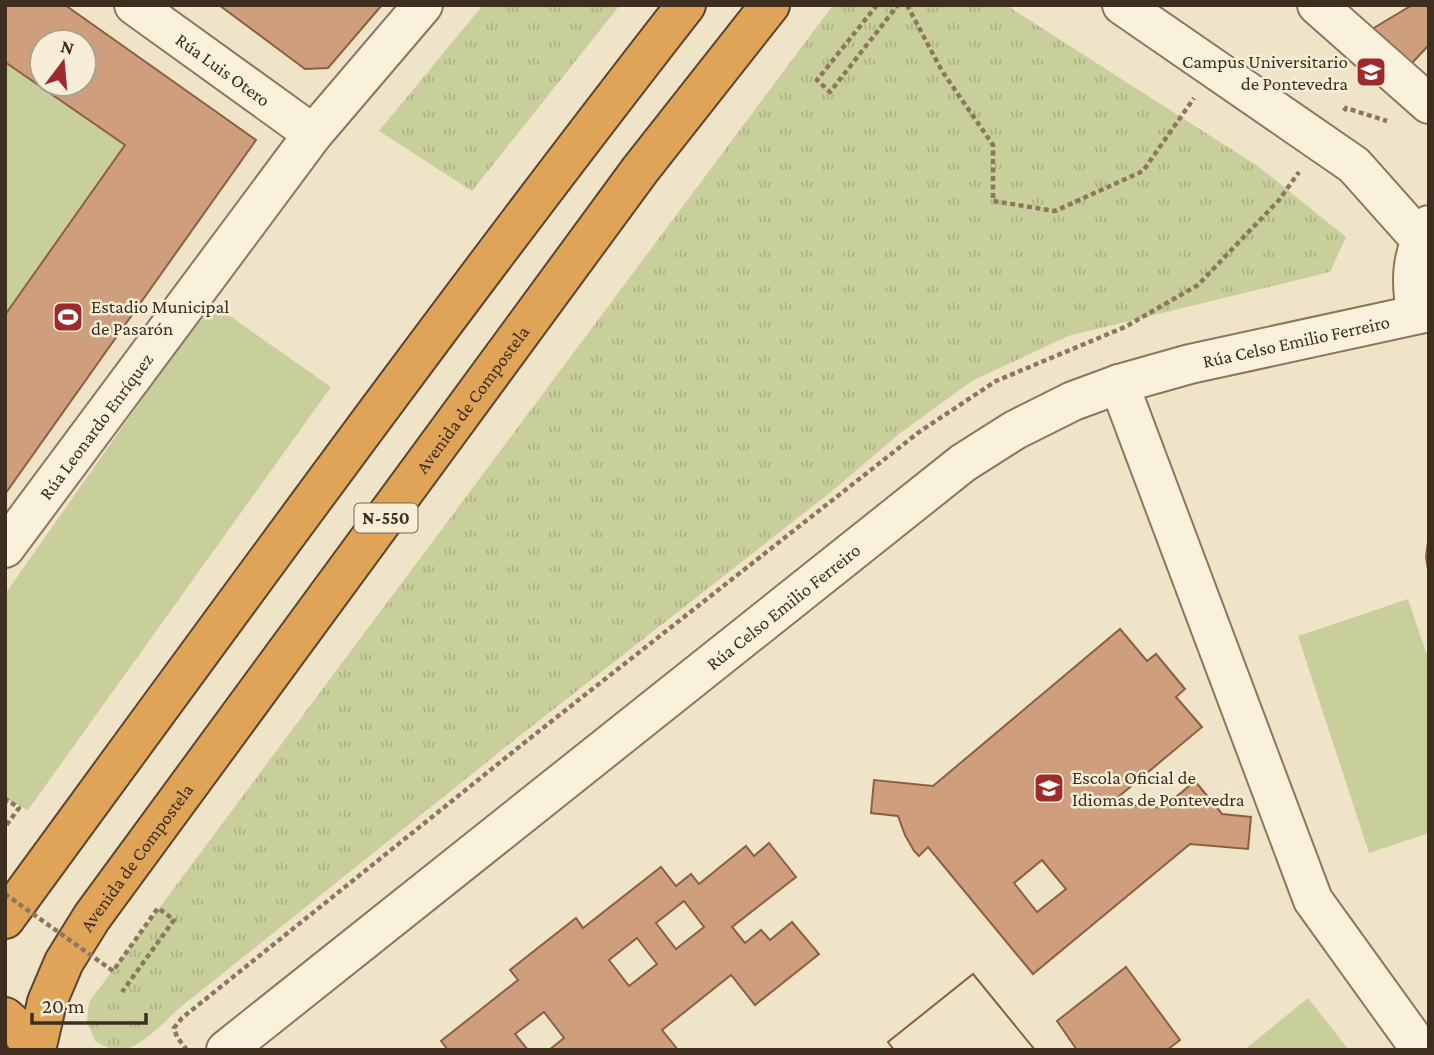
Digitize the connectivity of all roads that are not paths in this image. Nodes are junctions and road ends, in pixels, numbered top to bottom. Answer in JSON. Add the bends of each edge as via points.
{"nodes":[{"id":1,"x":134,"y":5,"type":"edge"},
{"id":2,"x":423,"y":5,"type":"edge"},
{"id":3,"x":686,"y":5,"type":"edge"},
{"id":4,"x":770,"y":5,"type":"edge"},
{"id":5,"x":1122,"y":5,"type":"edge"},
{"id":6,"x":1317,"y":5,"type":"edge"},
{"id":7,"x":1429,"y":104,"type":"edge"},
{"id":8,"x":313,"y":134,"type":"junction"},
{"id":9,"x":1424,"y":232,"type":"edge"},
{"id":10,"x":1423,"y":313,"type":"edge"},
{"id":11,"x":1119,"y":384,"type":"junction"},
{"id":12,"x":5,"y":548,"type":"edge"},
{"id":13,"x":5,"y":919,"type":"edge"},
{"id":14,"x":5,"y":1017,"type":"edge"},
{"id":15,"x":35,"y":1050,"type":"edge"},
{"id":16,"x":226,"y":1050,"type":"edge"},
{"id":17,"x":1421,"y":1050,"type":"edge"}],
"edges":[{"from":1,"to":8,"type":"street","name":"Rúa Luis Otero"},
{"from":2,"to":8,"type":"street","name":"Rúa Leonardo Enríquez"},
{"from":3,"to":13,"type":"highway","via":[[355,441]]},
{"from":4,"to":15,"type":"highway","name":"Avenida de Compostela","number":"N-550","via":[[640,170],[92,917],[64,962],[47,1002]]},
{"from":5,"to":9,"type":"street","via":[[1354,165]]},
{"from":6,"to":7,"type":"street"},
{"from":8,"to":12,"type":"street","name":"Rúa Leonardo Enríquez"},
{"from":9,"to":10,"type":"street","name":"Rúa Celso Emilio Ferreiro","via":[[1412,268],[1412,291]]},
{"from":10,"to":11,"type":"street","name":"Rúa Celso Emilio Ferreiro"},
{"from":11,"to":16,"type":"street","name":"Rúa Celso Emilio Ferreiro","via":[[1015,430],[962,463]]},
{"from":11,"to":17,"type":"street","via":[[1313,900]]},
{"from":14,"to":15,"type":"highway","number":"N-550"}]}
